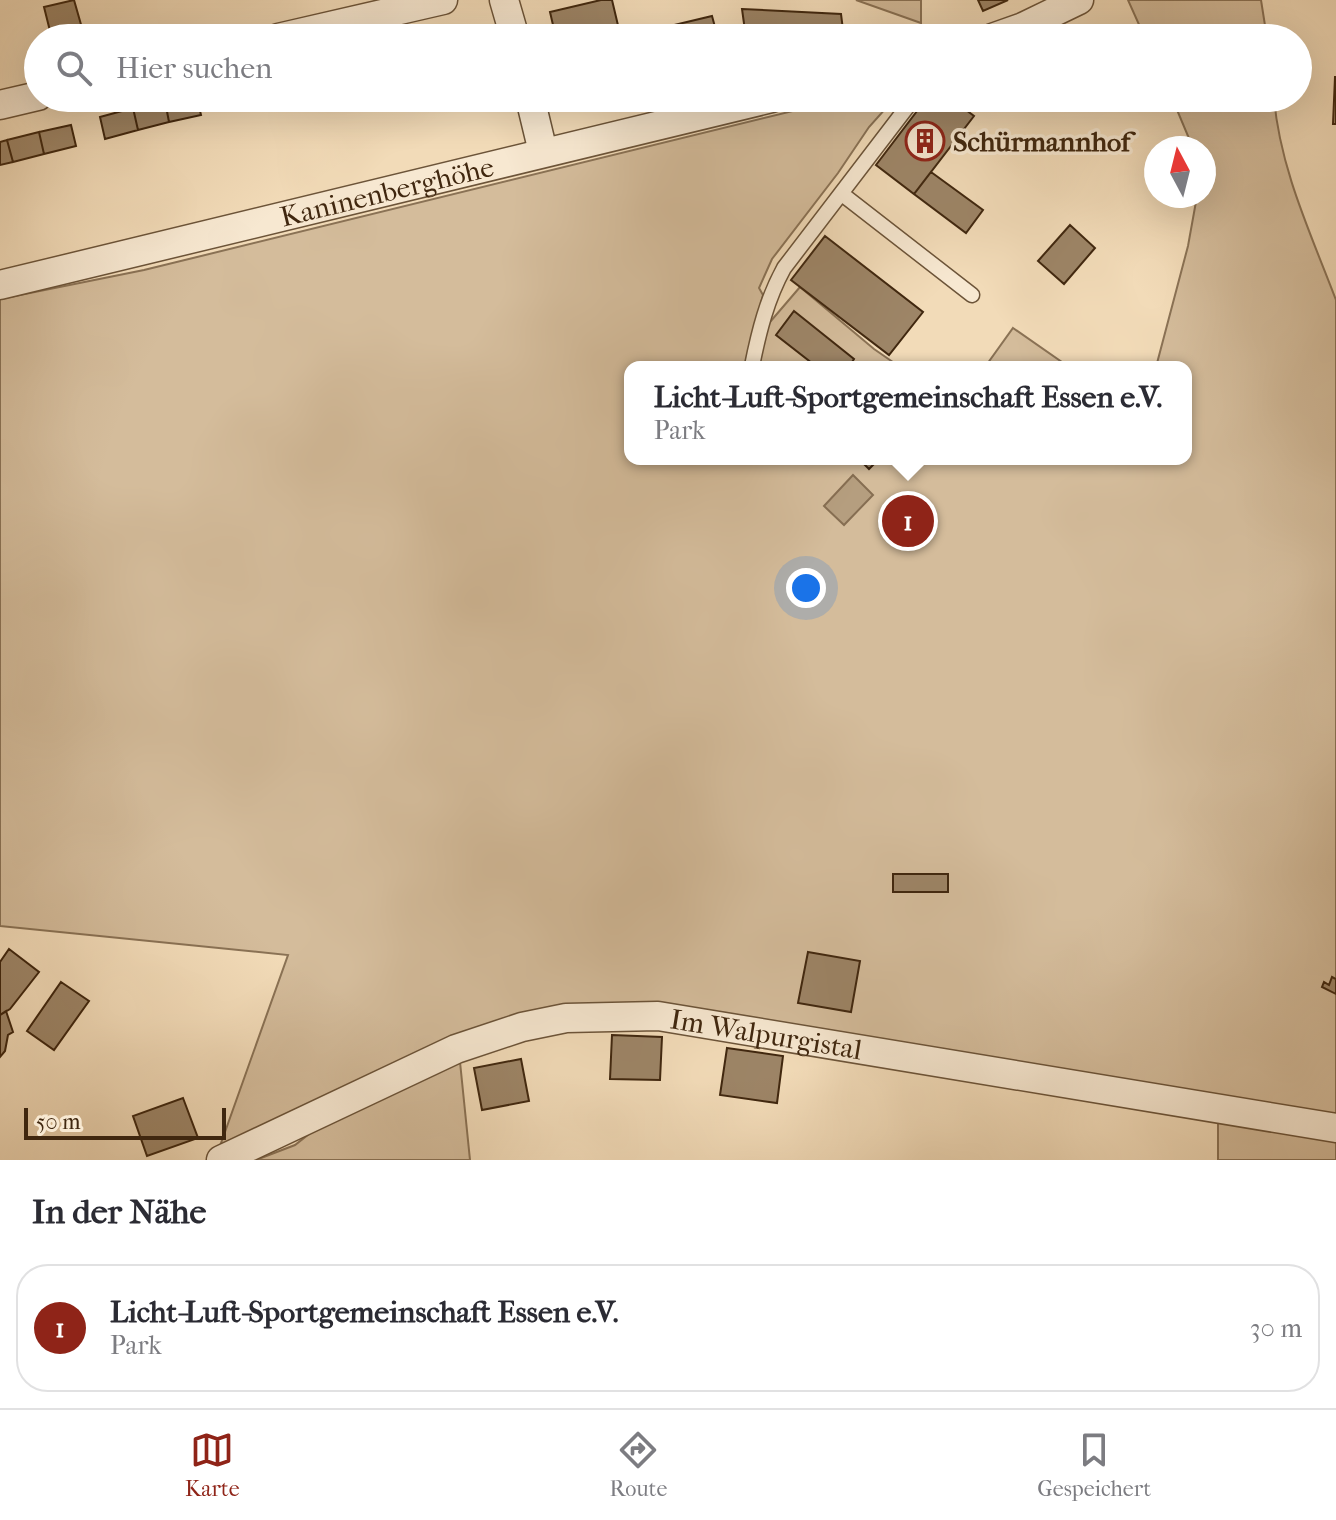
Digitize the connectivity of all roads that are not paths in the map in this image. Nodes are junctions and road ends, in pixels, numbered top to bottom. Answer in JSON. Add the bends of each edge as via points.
{"nodes":[{"id":1,"x":443,"y":0,"type":"edge"},
{"id":2,"x":504,"y":0,"type":"edge"},
{"id":3,"x":1079,"y":0,"type":"edge"},
{"id":4,"x":383,"y":7,"type":"edge"},
{"id":5,"x":325,"y":24,"type":"edge"},
{"id":6,"x":511,"y":24,"type":"edge"},
{"id":7,"x":1029,"y":24,"type":"edge"},
{"id":8,"x":24,"y":99,"type":"edge"},
{"id":9,"x":0,"y":105,"type":"edge"},
{"id":10,"x":533,"y":112,"type":"edge"},
{"id":11,"x":713,"y":112,"type":"edge"},
{"id":12,"x":904,"y":112,"type":"edge"},
{"id":13,"x":543,"y":152,"type":"junction"},
{"id":14,"x":842,"y":194,"type":"junction"},
{"id":15,"x":0,"y":285,"type":"edge"},
{"id":16,"x":972,"y":295,"type":"dead end"},
{"id":17,"x":753,"y":361,"type":"edge"},
{"id":18,"x":1336,"y":1128,"type":"edge"},
{"id":19,"x":221,"y":1160,"type":"edge"}],
"edges":[{"from":1,"to":4,"type":"street"},
{"from":2,"to":6,"type":"street"},
{"from":3,"to":7,"type":"street"},
{"from":4,"to":5,"type":"street"},
{"from":8,"to":9,"type":"street"},
{"from":10,"to":13,"type":"street"},
{"from":11,"to":13,"type":"street","name":"Kaninenberghöhe"},
{"from":12,"to":14,"type":"lane"},
{"from":13,"to":15,"type":"street","name":"Kaninenberghöhe"},
{"from":14,"to":16,"type":"lane"},
{"from":14,"to":17,"type":"lane","via":[[772,290]]},
{"from":18,"to":19,"type":"street","name":"Im Walpurgistal","via":[[658,1016],[611,1016],[522,1027],[456,1049]]}]}
